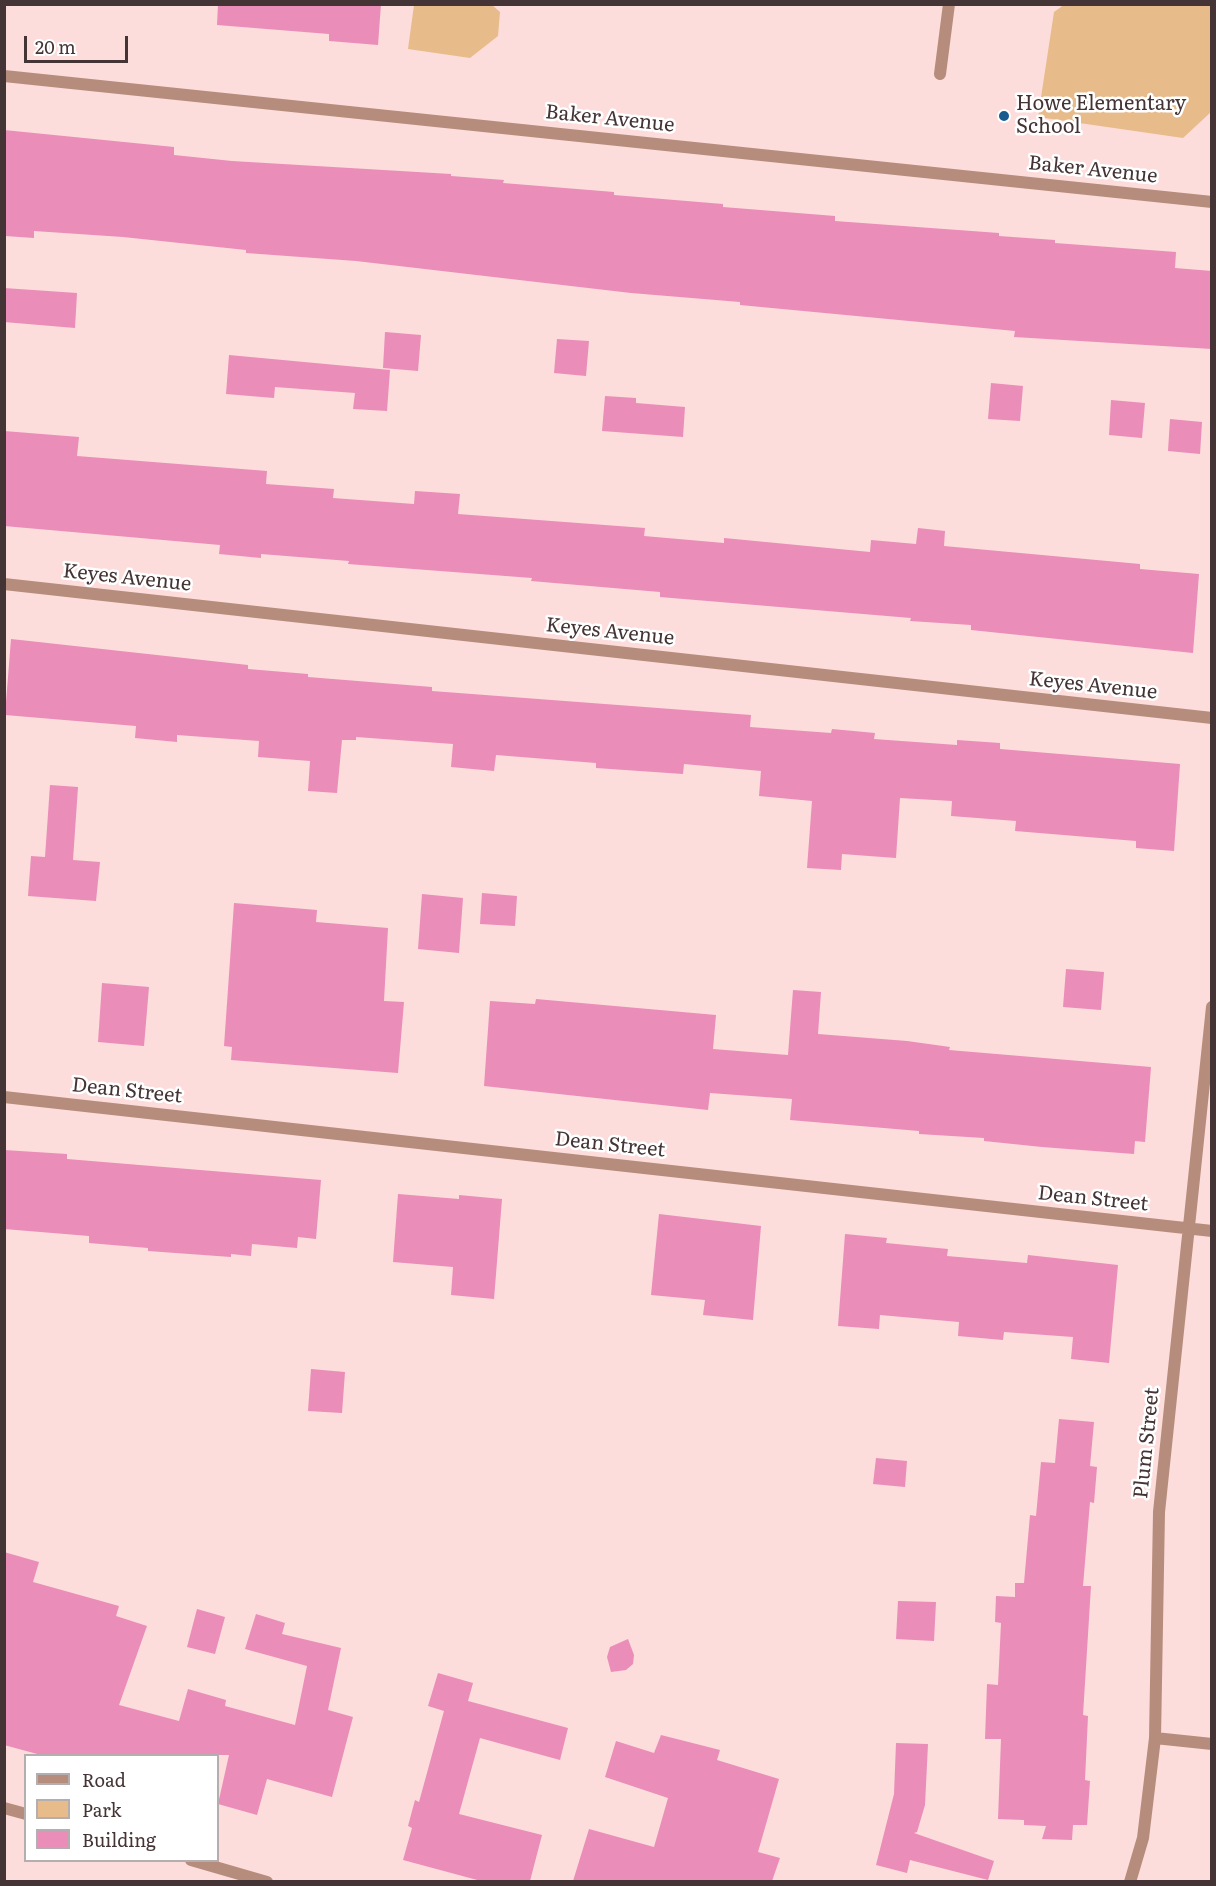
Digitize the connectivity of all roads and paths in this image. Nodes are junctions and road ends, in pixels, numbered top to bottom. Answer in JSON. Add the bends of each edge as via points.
{"nodes":[{"id":1,"x":949,"y":4,"type":"edge"},
{"id":2,"x":940,"y":74,"type":"dead end"},
{"id":3,"x":4,"y":76,"type":"edge"},
{"id":4,"x":1212,"y":202,"type":"edge"},
{"id":5,"x":4,"y":584,"type":"edge"},
{"id":6,"x":1212,"y":718,"type":"edge"},
{"id":7,"x":1212,"y":1007,"type":"edge"},
{"id":8,"x":4,"y":1097,"type":"edge"},
{"id":9,"x":1190,"y":1229,"type":"junction"},
{"id":10,"x":1212,"y":1231,"type":"edge"},
{"id":11,"x":1155,"y":1738,"type":"junction"},
{"id":12,"x":1212,"y":1743,"type":"edge"},
{"id":13,"x":4,"y":1808,"type":"edge"},
{"id":14,"x":24,"y":1813,"type":"edge"},
{"id":15,"x":198,"y":1862,"type":"edge"},
{"id":16,"x":267,"y":1881,"type":"edge"},
{"id":17,"x":1130,"y":1881,"type":"edge"}],
"edges":[{"from":1,"to":2,"type":"street"},
{"from":3,"to":4,"type":"street","name":"Baker Avenue"},
{"from":5,"to":6,"type":"street","name":"Keyes Avenue"},
{"from":7,"to":9,"type":"street","name":"Plum Street"},
{"from":8,"to":9,"type":"street","name":"Dean Street"},
{"from":9,"to":10,"type":"street","name":"Dean Street"},
{"from":9,"to":11,"type":"street","name":"Plum Street","via":[[1159,1512]]},
{"from":11,"to":12,"type":"street"},
{"from":11,"to":17,"type":"street","name":"Plum Street","via":[[1143,1838]]},
{"from":13,"to":14,"type":"street"},
{"from":15,"to":16,"type":"street"}]}
